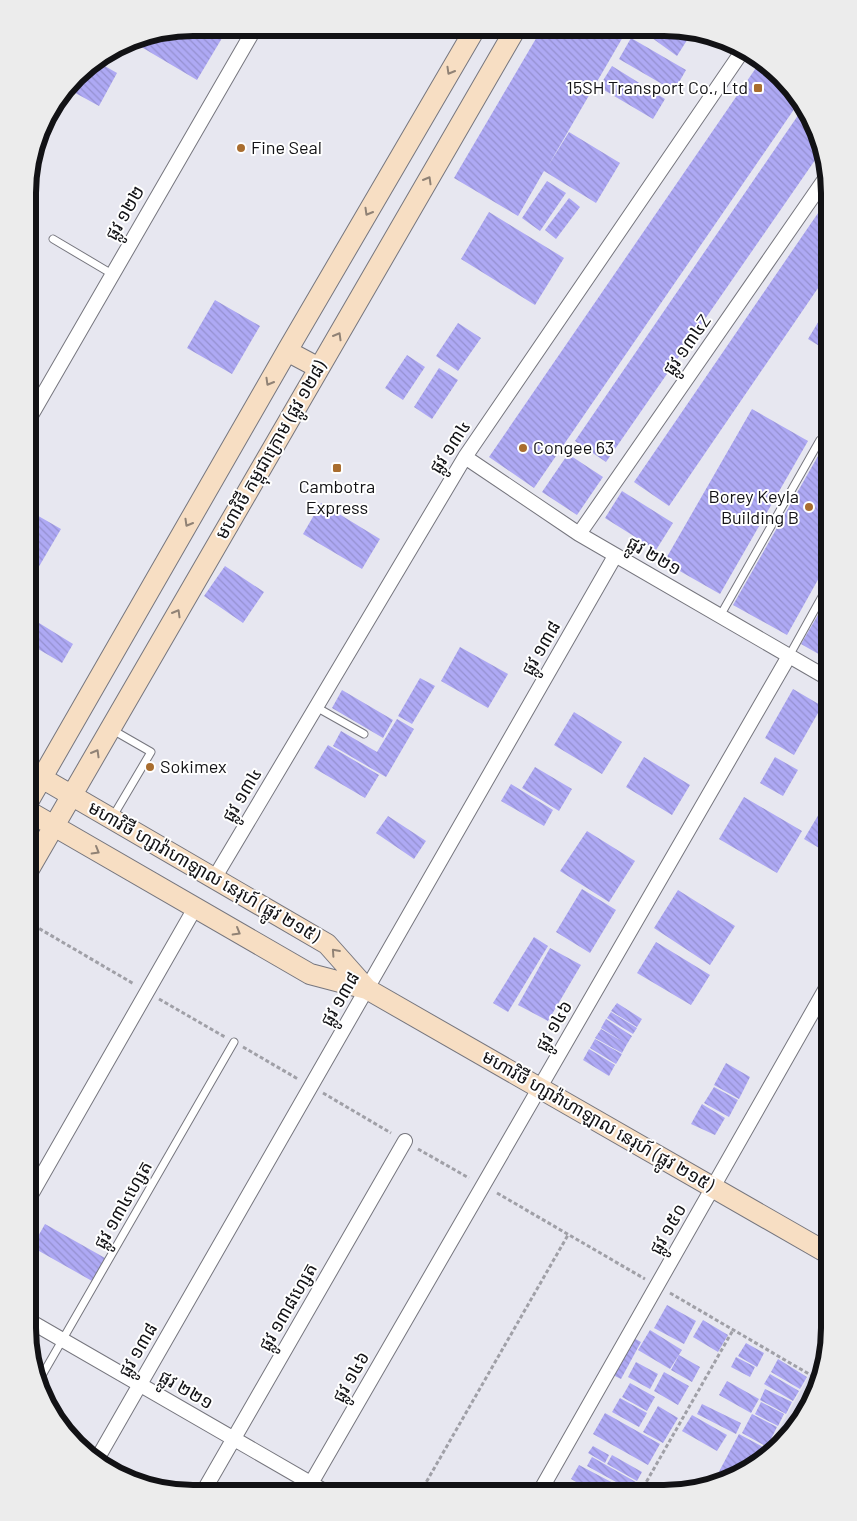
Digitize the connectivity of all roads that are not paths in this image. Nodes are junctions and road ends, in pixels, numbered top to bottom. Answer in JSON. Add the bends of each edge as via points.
{"nodes":[{"id":1,"x":471,"y":36,"type":"edge"},
{"id":2,"x":511,"y":36,"type":"edge"},
{"id":3,"x":250,"y":37,"type":"edge"},
{"id":4,"x":739,"y":56,"type":"edge"},
{"id":5,"x":820,"y":186,"type":"edge"},
{"id":6,"x":53,"y":239,"type":"dead end"},
{"id":7,"x":112,"y":274,"type":"junction"},
{"id":8,"x":287,"y":351,"type":"junction"},
{"id":9,"x":319,"y":368,"type":"junction"},
{"id":10,"x":36,"y":406,"type":"edge"},
{"id":11,"x":820,"y":440,"type":"dead end"},
{"id":12,"x":465,"y":457,"type":"junction"},
{"id":13,"x":579,"y":534,"type":"junction"},
{"id":14,"x":615,"y":556,"type":"junction"},
{"id":15,"x":821,"y":599,"type":"edge"},
{"id":16,"x":720,"y":616,"type":"junction"},
{"id":17,"x":788,"y":656,"type":"junction"},
{"id":18,"x":821,"y":674,"type":"edge"},
{"id":19,"x":316,"y":707,"type":"junction"},
{"id":20,"x":110,"y":729,"type":"junction"},
{"id":21,"x":364,"y":734,"type":"dead end"},
{"id":22,"x":36,"y":772,"type":"edge"},
{"id":23,"x":36,"y":775,"type":"edge"},
{"id":24,"x":72,"y":796,"type":"junction"},
{"id":25,"x":36,"y":816,"type":"edge"},
{"id":26,"x":111,"y":818,"type":"junction"},
{"id":27,"x":54,"y":826,"type":"junction"},
{"id":28,"x":36,"y":857,"type":"edge"},
{"id":29,"x":215,"y":877,"type":"junction"},
{"id":30,"x":195,"y":908,"type":"junction"},
{"id":31,"x":367,"y":988,"type":"junction"},
{"id":32,"x":820,"y":998,"type":"edge"},
{"id":33,"x":234,"y":1042,"type":"dead end"},
{"id":34,"x":540,"y":1088,"type":"junction"},
{"id":35,"x":405,"y":1141,"type":"dead end"},
{"id":36,"x":36,"y":1186,"type":"edge"},
{"id":37,"x":713,"y":1188,"type":"junction"},
{"id":38,"x":820,"y":1249,"type":"edge"},
{"id":39,"x":36,"y":1325,"type":"edge"},
{"id":40,"x":62,"y":1340,"type":"junction"},
{"id":41,"x":44,"y":1374,"type":"edge"},
{"id":42,"x":140,"y":1385,"type":"junction"},
{"id":43,"x":234,"y":1439,"type":"junction"},
{"id":44,"x":100,"y":1454,"type":"edge"},
{"id":45,"x":207,"y":1485,"type":"edge"},
{"id":46,"x":303,"y":1485,"type":"edge"},
{"id":47,"x":310,"y":1485,"type":"edge"},
{"id":48,"x":544,"y":1485,"type":"edge"}],
"edges":[{"from":1,"to":8,"type":"main road","name":"មហាវិថី កម្ពុជាក្រោម (ផ្លូវ ១២៨)","one_way":true},
{"from":9,"to":2,"type":"main road","name":"មហាវិថី កម្ពុជាក្រោម (ផ្លូវ ១២៨)","one_way":true},
{"from":3,"to":7,"type":"street","name":"ផ្លូវ ១២២"},
{"from":4,"to":12,"type":"street","name":"ផ្លូវ ១៣៤"},
{"from":5,"to":13,"type":"street","name":"ផ្លូវ ១៣៤Z"},
{"from":6,"to":7,"type":"lane"},
{"from":7,"to":10,"type":"street","name":"ផ្លូវ ១២២"},
{"from":8,"to":9,"type":"main road"},
{"from":8,"to":22,"type":"main road","name":"មហាវិថី កម្ពុជាក្រោម (ផ្លូវ ១២៨)","one_way":true},
{"from":20,"to":9,"type":"main road","name":"មហាវិថី កម្ពុជាក្រោម (ផ្លូវ ១២៨)","one_way":true},
{"from":11,"to":16,"type":"lane"},
{"from":12,"to":13,"type":"street","name":"ផ្លូវ ២២១"},
{"from":12,"to":19,"type":"street","name":"ផ្លូវ ១៣៤"},
{"from":13,"to":14,"type":"street","name":"ផ្លូវ ២២១"},
{"from":14,"to":16,"type":"street","name":"ផ្លូវ ២២១"},
{"from":14,"to":31,"type":"street","name":"ផ្លូវ ១៣៨"},
{"from":15,"to":17,"type":"lane"},
{"from":16,"to":17,"type":"street","name":"ផ្លូវ ២២១"},
{"from":17,"to":18,"type":"street","name":"ផ្លូវ ២២១"},
{"from":17,"to":34,"type":"street","name":"ផ្លូវ ១៤៦"},
{"from":19,"to":21,"type":"lane"},
{"from":19,"to":29,"type":"street","name":"ផ្លូវ ១៣៤"},
{"from":24,"to":20,"type":"main road","name":"មហាវិថី កម្ពុជាក្រោម (ផ្លូវ ១២៨)","one_way":true},
{"from":20,"to":26,"type":"lane","via":[[151,752]]},
{"from":23,"to":24,"type":"main road","name":"មហាវិថី ហ្សាវ៉ាហាឡាល នេរុហ៍ (ផ្លូវ ២១៥)"},
{"from":24,"to":26,"type":"main road","name":"មហាវិថី ហ្សាវ៉ាហាឡាល នេរុហ៍ (ផ្លូវ ២១៥)"},
{"from":24,"to":27,"type":"main road","name":"មហាវិថី កម្ពុជាក្រោម (ផ្លូវ ១២៨)"},
{"from":25,"to":27,"type":"main road","name":"មហាវិថី ហ្សាវ៉ាហាឡាល នេរុហ៍ (ផ្លូវ ២១៥)"},
{"from":26,"to":29,"type":"main road","name":"មហាវិថី ហ្សាវ៉ាហាឡាល នេរុហ៍ (ផ្លូវ ២១៥)"},
{"from":27,"to":28,"type":"main road","name":"មហាវិថី កម្ពុជាក្រោម (ផ្លូវ ១២៨)"},
{"from":27,"to":30,"type":"main road","name":"មហាវិថី ហ្សាវ៉ាហាឡាល នេរុហ៍ (ផ្លូវ ២១៥)","one_way":true},
{"from":31,"to":29,"type":"main road","name":"មហាវិថី ហ្សាវ៉ាហាឡាល នេរុហ៍ (ផ្លូវ ២១៥)","one_way":true,"via":[[327,944]]},
{"from":30,"to":31,"type":"main road","name":"មហាវិថី ហ្សាវ៉ាហាឡាល នេរុហ៍ (ផ្លូវ ២១៥)","one_way":true,"via":[[310,974]]},
{"from":30,"to":36,"type":"street"},
{"from":31,"to":34,"type":"main road","name":"មហាវិថី ហ្សាវ៉ាហាឡាល នេរុហ៍ (ផ្លូវ ២១៥)"},
{"from":31,"to":42,"type":"street","name":"ផ្លូវ ១៣៨"},
{"from":32,"to":37,"type":"street","name":"ផ្លូវ ១៥០"},
{"from":33,"to":40,"type":"lane","name":"ផ្លូវ ១៣៤ហ្សេត"},
{"from":34,"to":37,"type":"main road","name":"មហាវិថី ហ្សាវ៉ាហាឡាល នេរុហ៍ (ផ្លូវ ២១៥)"},
{"from":34,"to":47,"type":"street","name":"ផ្លូវ ១៤៦"},
{"from":35,"to":43,"type":"street","name":"ផ្លូវ ១៣៨ហ្សេត"},
{"from":37,"to":38,"type":"main road","name":"មហាវិថី ហ្សាវ៉ាហាឡាល នេរុហ៍ (ផ្លូវ ២១៥)"},
{"from":37,"to":48,"type":"street","name":"ផ្លូវ ១៥០"},
{"from":39,"to":40,"type":"street","name":"ផ្លូវ ២២១"},
{"from":40,"to":41,"type":"lane","name":"ផ្លូវ ១៣៤ហ្សេត"},
{"from":40,"to":42,"type":"street","name":"ផ្លូវ ២២១"},
{"from":42,"to":43,"type":"street","name":"ផ្លូវ ២២១"},
{"from":42,"to":44,"type":"street","name":"ផ្លូវ ១៣៨"},
{"from":43,"to":45,"type":"street","name":"ផ្លូវ ១៣៨ហ្សេត"},
{"from":43,"to":46,"type":"street","name":"ផ្លូវ ២២១"}]}
